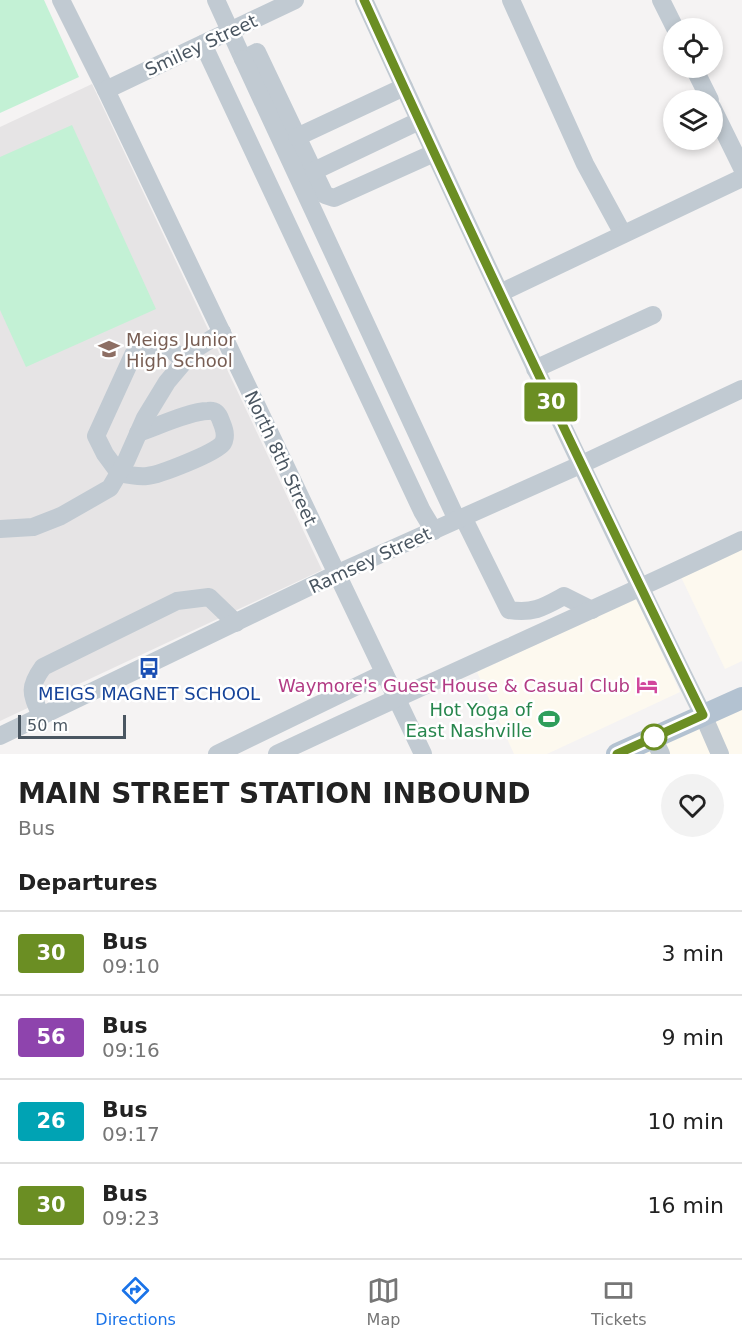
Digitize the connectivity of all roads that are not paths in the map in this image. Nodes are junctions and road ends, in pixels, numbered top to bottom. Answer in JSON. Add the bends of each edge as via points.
{"nodes":[{"id":1,"x":61,"y":0,"type":"edge"},
{"id":2,"x":216,"y":0,"type":"edge"},
{"id":3,"x":295,"y":0,"type":"edge"},
{"id":4,"x":364,"y":0,"type":"edge"},
{"id":5,"x":512,"y":0,"type":"edge"},
{"id":6,"x":661,"y":0,"type":"edge"},
{"id":7,"x":670,"y":18,"type":"edge"},
{"id":8,"x":231,"y":31,"type":"junction"},
{"id":9,"x":203,"y":44,"type":"junction"},
{"id":10,"x":243,"y":59,"type":"junction"},
{"id":11,"x":404,"y":87,"type":"junction"},
{"id":12,"x":106,"y":90,"type":"junction"},
{"id":13,"x":419,"y":121,"type":"junction"},
{"id":14,"x":723,"y":129,"type":"edge"},
{"id":15,"x":297,"y":137,"type":"junction"},
{"id":16,"x":434,"y":153,"type":"junction"},
{"id":17,"x":742,"y":168,"type":"edge"},
{"id":18,"x":314,"y":171,"type":"junction"},
{"id":19,"x":742,"y":178,"type":"edge"},
{"id":20,"x":623,"y":234,"type":"junction"},
{"id":21,"x":500,"y":293,"type":"junction"},
{"id":22,"x":653,"y":315,"type":"dead end"},
{"id":23,"x":222,"y":333,"type":"junction"},
{"id":24,"x":184,"y":361,"type":"junction"},
{"id":25,"x":535,"y":369,"type":"junction"},
{"id":26,"x":742,"y":389,"type":"edge"},
{"id":27,"x":138,"y":433,"type":"junction"},
{"id":28,"x":580,"y":465,"type":"junction"},
{"id":29,"x":119,"y":473,"type":"junction"},
{"id":30,"x":460,"y":519,"type":"junction"},
{"id":31,"x":0,"y":529,"type":"edge"},
{"id":32,"x":434,"y":531,"type":"junction"},
{"id":33,"x":742,"y":540,"type":"edge"},
{"id":34,"x":336,"y":574,"type":"junction"},
{"id":35,"x":641,"y":588,"type":"junction"},
{"id":36,"x":592,"y":610,"type":"junction"},
{"id":37,"x":236,"y":622,"type":"junction"},
{"id":38,"x":384,"y":674,"type":"junction"},
{"id":39,"x":396,"y":698,"type":"junction"},
{"id":40,"x":742,"y":698,"type":"edge"},
{"id":41,"x":703,"y":715,"type":"junction"},
{"id":42,"x":41,"y":716,"type":"junction"},
{"id":43,"x":0,"y":735,"type":"edge"},
{"id":44,"x":657,"y":746,"type":"edge"},
{"id":45,"x":217,"y":754,"type":"edge"},
{"id":46,"x":277,"y":754,"type":"edge"},
{"id":47,"x":423,"y":754,"type":"edge"},
{"id":48,"x":617,"y":754,"type":"edge"},
{"id":49,"x":720,"y":754,"type":"edge"}],
"edges":[{"from":1,"to":12,"type":"street","name":"North 8th Street"},
{"from":2,"to":8,"type":"street"},
{"from":3,"to":8,"type":"street","name":"Smiley Street"},
{"from":4,"to":11,"type":"street"},
{"from":5,"to":20,"type":"street","via":[[585,164]]},
{"from":6,"to":7,"type":"street"},
{"from":8,"to":9,"type":"street","name":"Smiley Street"},
{"from":8,"to":10,"type":"street"},
{"from":9,"to":12,"type":"street","name":"Smiley Street"},
{"from":9,"to":32,"type":"street"},
{"from":10,"to":15,"type":"street","via":[[257,52]]},
{"from":10,"to":30,"type":"street"},
{"from":11,"to":13,"type":"street"},
{"from":11,"to":15,"type":"street"},
{"from":12,"to":23,"type":"street","name":"North 8th Street"},
{"from":13,"to":16,"type":"street"},
{"from":13,"to":18,"type":"street"},
{"from":14,"to":17,"type":"street"},
{"from":15,"to":18,"type":"street"},
{"from":16,"to":18,"type":"street","via":[[334,198],[325,195]]},
{"from":16,"to":21,"type":"street"},
{"from":19,"to":20,"type":"street"},
{"from":20,"to":21,"type":"street"},
{"from":21,"to":25,"type":"street"},
{"from":22,"to":25,"type":"street"},
{"from":23,"to":24,"type":"street"},
{"from":23,"to":34,"type":"street","name":"North 8th Street"},
{"from":24,"to":27,"type":"street","via":[[167,382]]},
{"from":24,"to":29,"type":"street","via":[[166,345],[141,347],[133,355],[96,436]]},
{"from":25,"to":28,"type":"street"},
{"from":26,"to":28,"type":"street","name":"Ramsey Street"},
{"from":27,"to":29,"type":"street"},
{"from":27,"to":29,"type":"street","via":[[209,411],[219,416],[225,436],[221,446],[160,474]]},
{"from":28,"to":30,"type":"street","name":"Ramsey Street"},
{"from":28,"to":35,"type":"street"},
{"from":29,"to":31,"type":"street","via":[[110,488],[61,516],[33,527]]},
{"from":30,"to":32,"type":"street","name":"Ramsey Street"},
{"from":30,"to":36,"type":"street","via":[[509,610],[525,613],[564,596]]},
{"from":32,"to":34,"type":"street","name":"Ramsey Street"},
{"from":33,"to":35,"type":"street"},
{"from":34,"to":37,"type":"street","name":"Ramsey Street"},
{"from":34,"to":38,"type":"street","name":"North 8th Street"},
{"from":35,"to":36,"type":"street"},
{"from":35,"to":41,"type":"street"},
{"from":36,"to":39,"type":"street"},
{"from":37,"to":42,"type":"street","name":"Ramsey Street"},
{"from":37,"to":42,"type":"street","via":[[209,597],[166,606],[43,667],[33,681],[31,695]]},
{"from":38,"to":39,"type":"street","name":"North 8th Street"},
{"from":38,"to":45,"type":"street"},
{"from":39,"to":46,"type":"street"},
{"from":39,"to":47,"type":"street","name":"North 8th Street"},
{"from":40,"to":41,"type":"main road"},
{"from":41,"to":44,"type":"main road"},
{"from":41,"to":49,"type":"street"},
{"from":42,"to":43,"type":"street","name":"Ramsey Street"},
{"from":44,"to":48,"type":"main road"}]}
